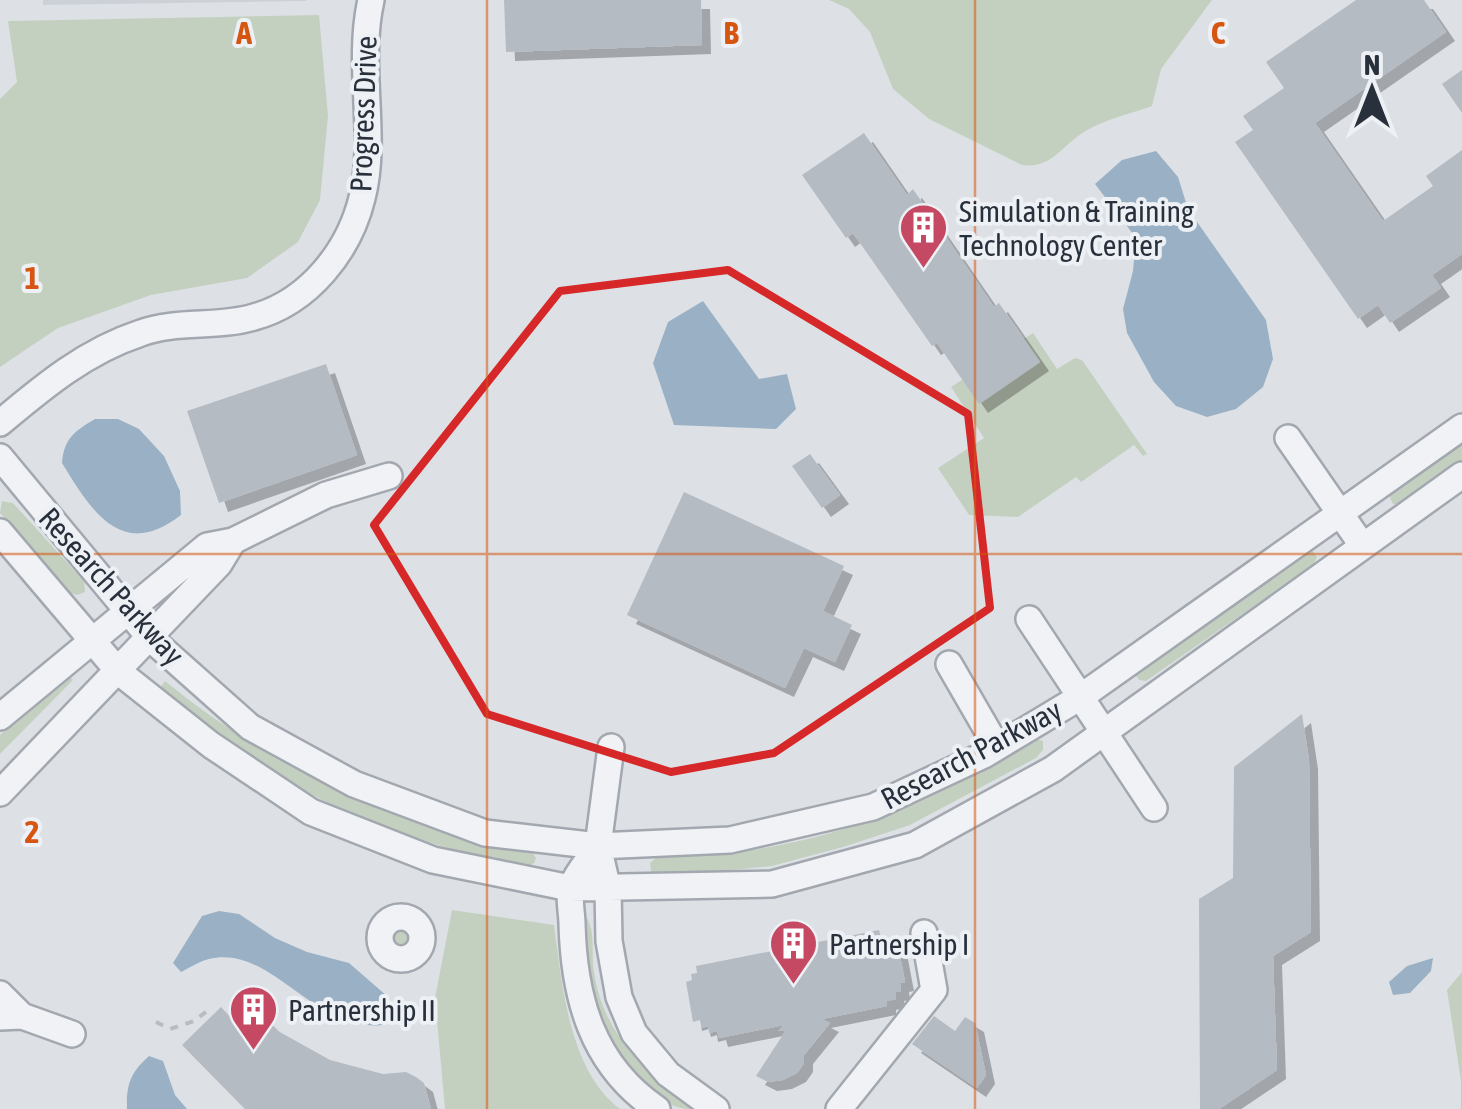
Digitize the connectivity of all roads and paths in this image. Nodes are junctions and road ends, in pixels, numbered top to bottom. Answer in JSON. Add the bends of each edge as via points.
{"nodes":[{"id":1,"x":371,"y":0,"type":"edge"},
{"id":2,"x":0,"y":423,"type":"edge"},
{"id":3,"x":1462,"y":428,"type":"edge"},
{"id":4,"x":1288,"y":438,"type":"dead end"},
{"id":5,"x":0,"y":457,"type":"edge"},
{"id":6,"x":1462,"y":475,"type":"edge"},
{"id":7,"x":389,"y":476,"type":"dead end"},
{"id":8,"x":1339,"y":512,"type":"junction"},
{"id":9,"x":0,"y":532,"type":"edge"},
{"id":10,"x":233,"y":540,"type":"junction"},
{"id":11,"x":1362,"y":545,"type":"junction"},
{"id":12,"x":127,"y":612,"type":"junction"},
{"id":13,"x":1029,"y":618,"type":"dead end"},
{"id":14,"x":151,"y":638,"type":"junction"},
{"id":15,"x":94,"y":642,"type":"junction"},
{"id":16,"x":949,"y":664,"type":"dead end"},
{"id":17,"x":119,"y":672,"type":"junction"},
{"id":18,"x":1082,"y":696,"type":"junction"},
{"id":19,"x":0,"y":717,"type":"edge"},
{"id":20,"x":1106,"y":730,"type":"junction"},
{"id":21,"x":611,"y":747,"type":"dead end"},
{"id":22,"x":998,"y":747,"type":"junction"},
{"id":23,"x":0,"y":793,"type":"edge"},
{"id":24,"x":1154,"y":808,"type":"dead end"},
{"id":25,"x":598,"y":846,"type":"junction"},
{"id":26,"x":570,"y":888,"type":"junction"},
{"id":27,"x":608,"y":889,"type":"junction"},
{"id":28,"x":924,"y":933,"type":"dead end"},
{"id":29,"x":0,"y":994,"type":"edge"},
{"id":30,"x":211,"y":1008,"type":"dead end"},
{"id":31,"x":11,"y":1016,"type":"edge"},
{"id":32,"x":156,"y":1022,"type":"dead end"},
{"id":33,"x":72,"y":1034,"type":"dead end"},
{"id":34,"x":656,"y":1109,"type":"edge"},
{"id":35,"x":716,"y":1109,"type":"edge"},
{"id":36,"x":838,"y":1109,"type":"edge"}],
"edges":[{"from":1,"to":2,"type":"street","name":"Progress Drive","via":[[363,34],[362,198],[347,241],[322,275],[256,317],[145,331],[94,351]]},
{"from":3,"to":8,"type":"street","name":"Research Parkway"},
{"from":4,"to":8,"type":"street"},
{"from":5,"to":12,"type":"street","name":"Research Parkway"},
{"from":6,"to":11,"type":"street","name":"Research Parkway"},
{"from":7,"to":10,"type":"street","via":[[326,495]]},
{"from":8,"to":11,"type":"street"},
{"from":8,"to":18,"type":"street","name":"Research Parkway"},
{"from":9,"to":15,"type":"street","name":"Research Parkway"},
{"from":10,"to":12,"type":"street","via":[[207,546]]},
{"from":10,"to":14,"type":"street","via":[[220,564]]},
{"from":11,"to":20,"type":"street","name":"Research Parkway"},
{"from":12,"to":14,"type":"street","name":"Research Parkway"},
{"from":12,"to":15,"type":"street"},
{"from":13,"to":18,"type":"street"},
{"from":14,"to":17,"type":"street"},
{"from":14,"to":25,"type":"street","name":"Research Parkway","via":[[250,726],[354,784],[485,833]]},
{"from":15,"to":17,"type":"street","name":"Research Parkway"},
{"from":15,"to":19,"type":"street"},
{"from":16,"to":22,"type":"street"},
{"from":17,"to":23,"type":"street"},
{"from":17,"to":26,"type":"street","name":"Research Parkway","via":[[210,745],[311,812],[433,860]]},
{"from":18,"to":20,"type":"street"},
{"from":18,"to":22,"type":"street","name":"Research Parkway"},
{"from":20,"to":24,"type":"street"},
{"from":20,"to":27,"type":"street","name":"Research Parkway","via":[[1053,769],[915,845],[772,884]]},
{"from":21,"to":25,"type":"street"},
{"from":22,"to":25,"type":"street","name":"Research Parkway","via":[[874,807],[730,840]]},
{"from":25,"to":26,"type":"street"},
{"from":25,"to":27,"type":"street"},
{"from":26,"to":27,"type":"street","name":"Research Parkway"},
{"from":26,"to":34,"type":"street","via":[[576,990],[588,1024],[605,1056]]},
{"from":27,"to":35,"type":"street","via":[[619,997],[634,1032],[668,1074]]},
{"from":28,"to":36,"type":"street","via":[[934,990]]},
{"from":29,"to":31,"type":"street"},
{"from":30,"to":32,"type":"path","via":[[170,1029]]},
{"from":31,"to":33,"type":"street"}]}
